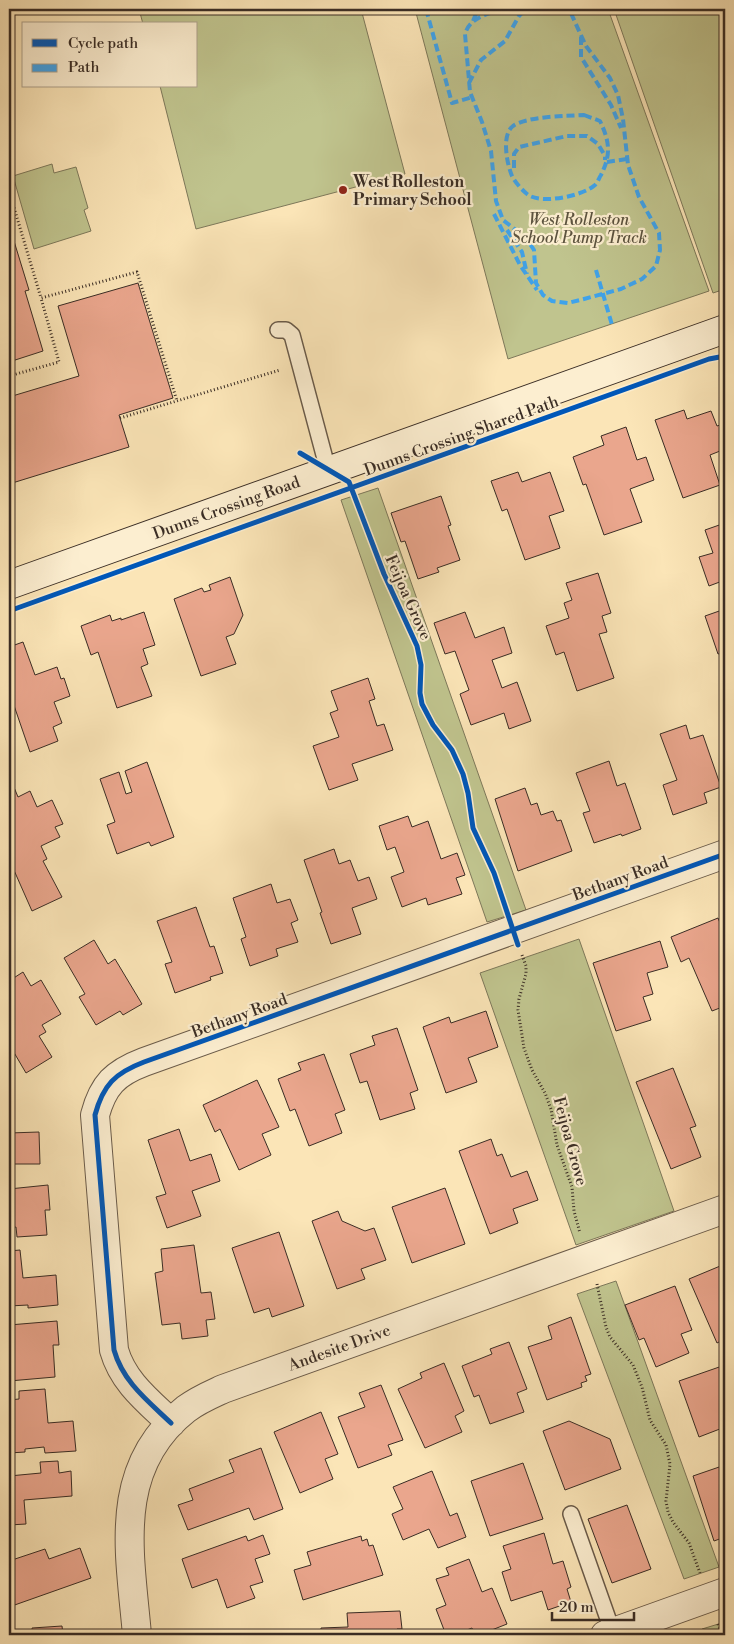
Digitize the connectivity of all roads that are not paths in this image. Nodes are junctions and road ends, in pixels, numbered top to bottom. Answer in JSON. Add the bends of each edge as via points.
{"nodes":[{"id":1,"x":725,"y":329,"type":"edge"},
{"id":2,"x":278,"y":330,"type":"dead end"},
{"id":3,"x":328,"y":470,"type":"junction"},
{"id":4,"x":9,"y":586,"type":"edge"},
{"id":5,"x":725,"y":854,"type":"edge"},
{"id":6,"x":725,"y":1209,"type":"edge"},
{"id":7,"x":172,"y":1423,"type":"junction"},
{"id":8,"x":571,"y":1514,"type":"dead end"},
{"id":9,"x":717,"y":1595,"type":"edge"},
{"id":10,"x":609,"y":1634,"type":"edge"},
{"id":11,"x":137,"y":1635,"type":"edge"}],
"edges":[{"from":1,"to":3,"type":"street","name":"Dunns Crossing Road"},
{"from":2,"to":3,"type":"lane","via":[[286,330],[292,335]]},
{"from":3,"to":4,"type":"street","name":"Dunns Crossing Road"},
{"from":5,"to":7,"type":"street","name":"Bethany Road","via":[[516,937],[128,1068],[117,1075],[106,1087],[95,1115],[114,1350],[117,1362],[133,1386]]},
{"from":6,"to":7,"type":"street","name":"Andesite Drive","via":[[223,1388],[203,1398]]},
{"from":7,"to":11,"type":"street","name":"Andesite Drive","via":[[147,1457],[133,1493],[129,1535]]},
{"from":8,"to":10,"type":"lane"},
{"from":9,"to":10,"type":"street"}]}
